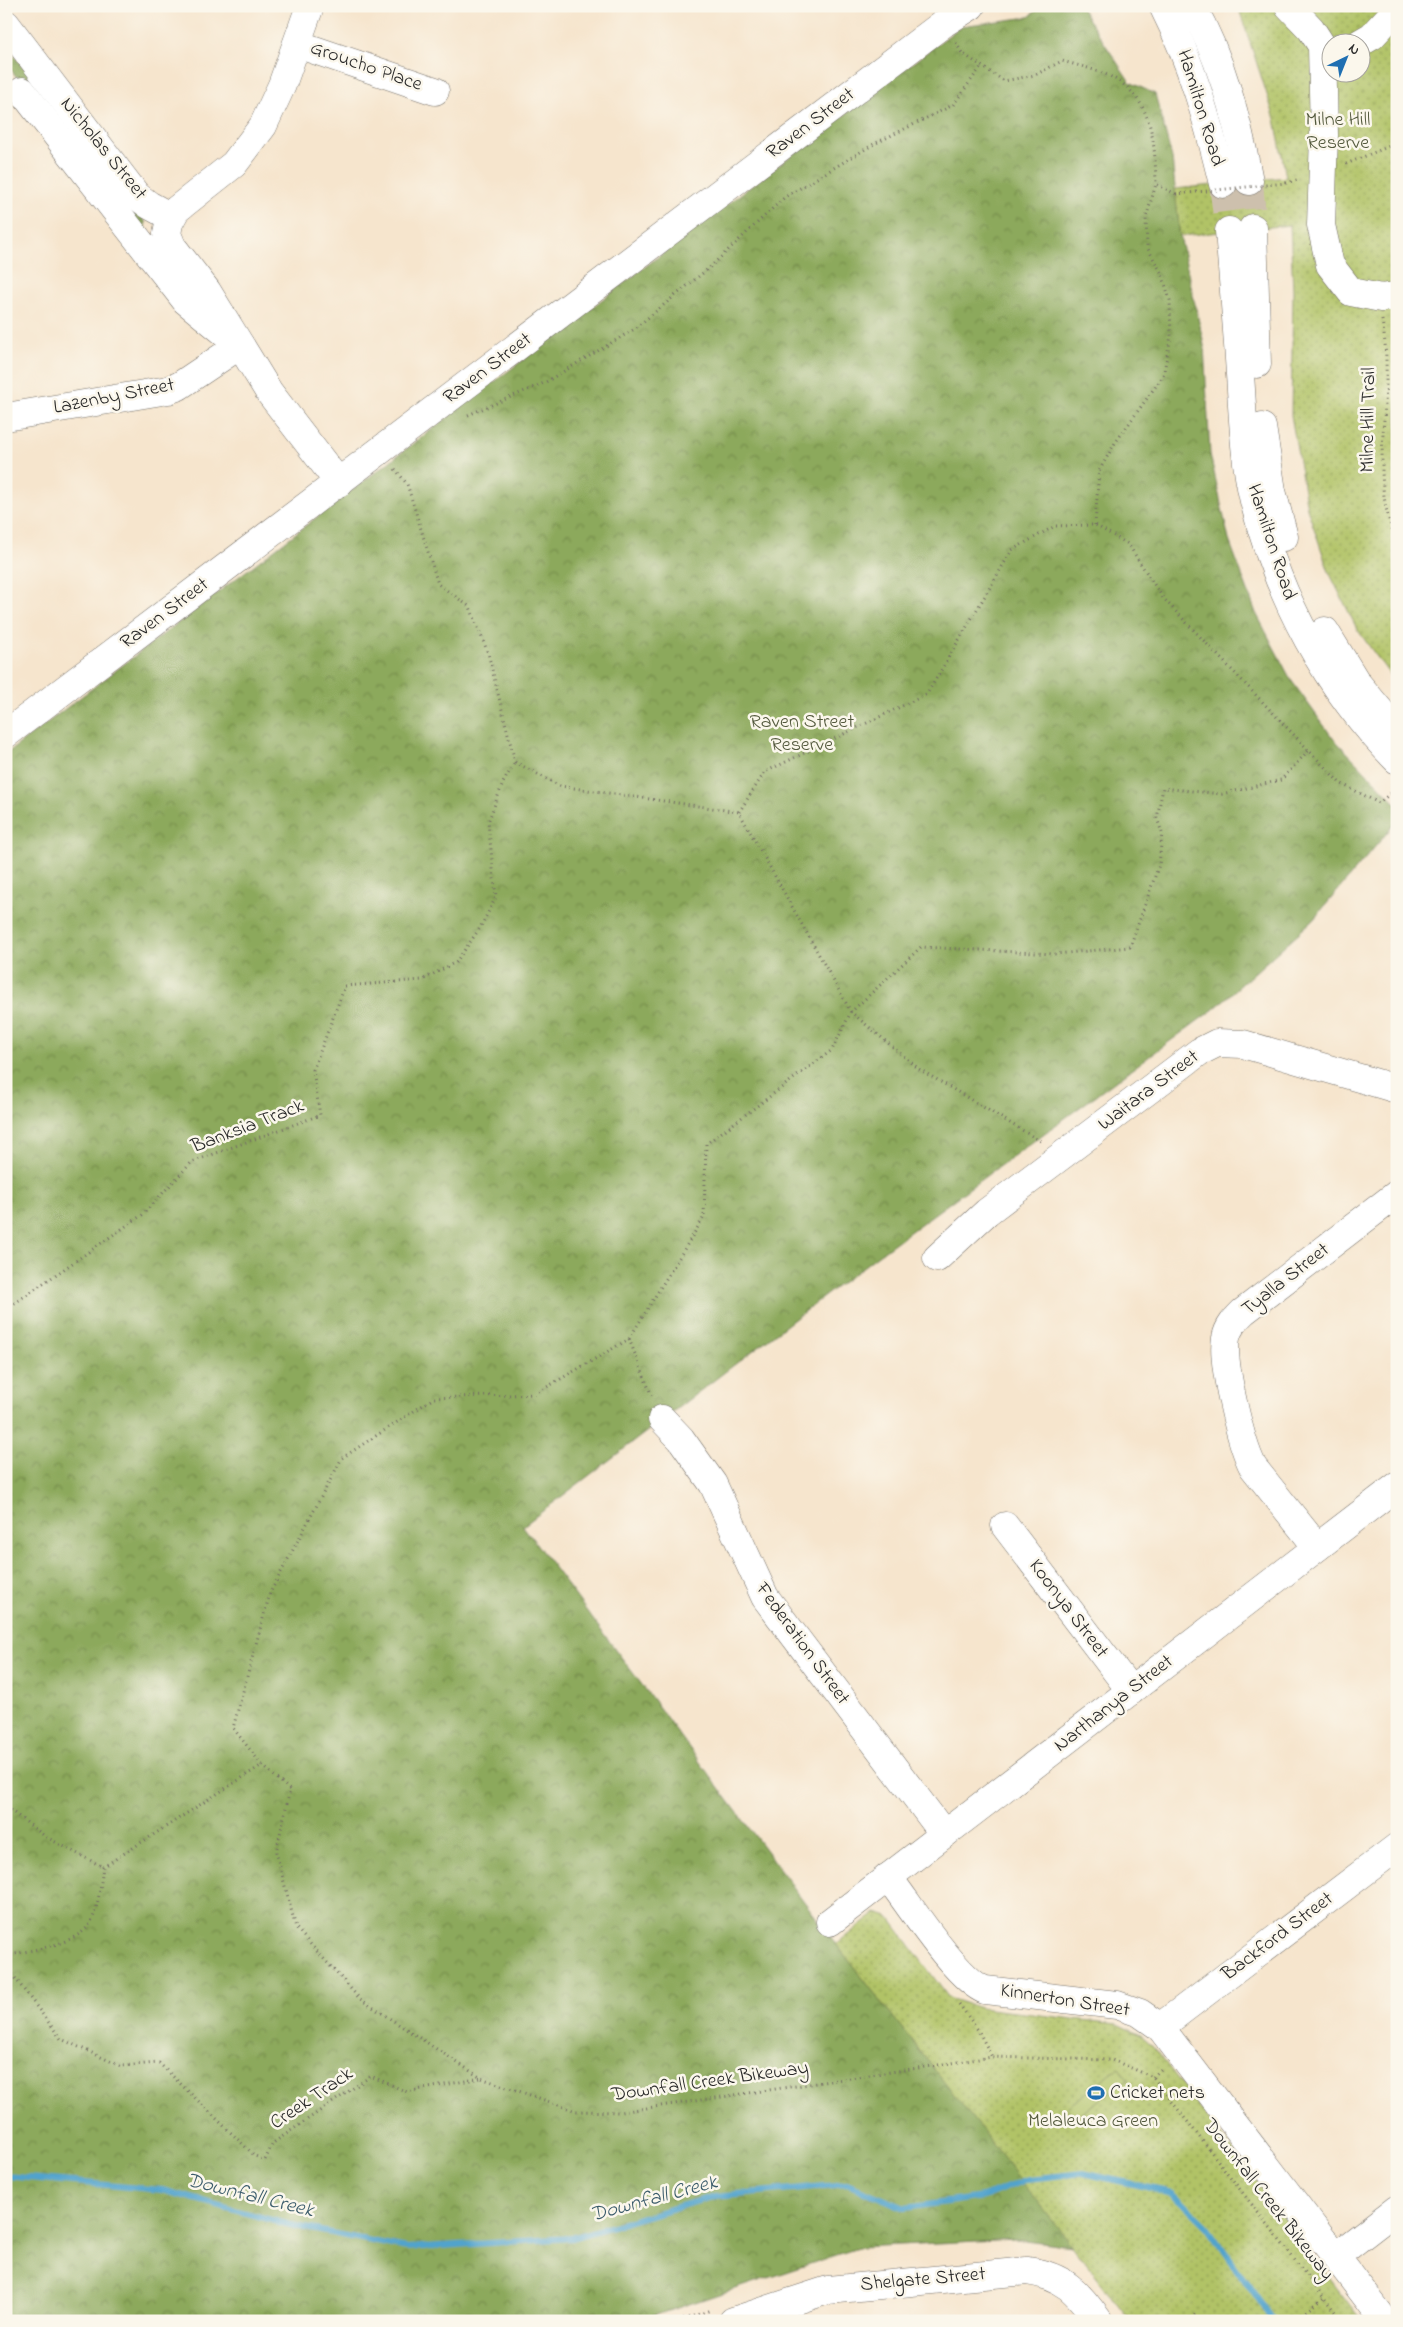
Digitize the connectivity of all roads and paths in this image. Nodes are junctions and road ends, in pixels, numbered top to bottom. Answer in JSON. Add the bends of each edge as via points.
{"nodes":[{"id":1,"x":310,"y":6,"type":"edge"},
{"id":2,"x":972,"y":6,"type":"edge"},
{"id":3,"x":1289,"y":6,"type":"edge"},
{"id":4,"x":1397,"y":9,"type":"edge"},
{"id":5,"x":1184,"y":10,"type":"edge"},
{"id":6,"x":944,"y":22,"type":"junction"},
{"id":7,"x":6,"y":24,"type":"edge"},
{"id":8,"x":1370,"y":37,"type":"edge"},
{"id":9,"x":1320,"y":40,"type":"edge"},
{"id":10,"x":297,"y":44,"type":"junction"},
{"id":11,"x":981,"y":67,"type":"junction"},
{"id":12,"x":1325,"y":82,"type":"edge"},
{"id":13,"x":22,"y":91,"type":"dead end"},
{"id":14,"x":435,"y":91,"type":"dead end"},
{"id":15,"x":1397,"y":143,"type":"edge"},
{"id":16,"x":1323,"y":174,"type":"junction"},
{"id":17,"x":1236,"y":182,"type":"tunnel mouth"},
{"id":18,"x":1286,"y":182,"type":"dead end"},
{"id":19,"x":1156,"y":184,"type":"junction"},
{"id":20,"x":171,"y":217,"type":"junction"},
{"id":21,"x":1389,"y":297,"type":"edge"},
{"id":22,"x":240,"y":345,"type":"junction"},
{"id":23,"x":464,"y":417,"type":"dead end"},
{"id":24,"x":6,"y":418,"type":"edge"},
{"id":25,"x":381,"y":450,"type":"junction"},
{"id":26,"x":339,"y":483,"type":"junction"},
{"id":27,"x":1095,"y":525,"type":"junction"},
{"id":28,"x":1397,"y":541,"type":"edge"},
{"id":29,"x":1397,"y":731,"type":"edge"},
{"id":30,"x":6,"y":734,"type":"edge"},
{"id":31,"x":1309,"y":750,"type":"junction"},
{"id":32,"x":1397,"y":760,"type":"edge"},
{"id":33,"x":515,"y":762,"type":"junction"},
{"id":34,"x":1393,"y":791,"type":"dead end"},
{"id":35,"x":739,"y":812,"type":"junction"},
{"id":36,"x":851,"y":1012,"type":"junction"},
{"id":37,"x":1397,"y":1089,"type":"edge"},
{"id":38,"x":1064,"y":1155,"type":"junction"},
{"id":39,"x":1397,"y":1194,"type":"edge"},
{"id":40,"x":937,"y":1258,"type":"dead end"},
{"id":41,"x":6,"y":1308,"type":"edge"},
{"id":42,"x":629,"y":1339,"type":"junction"},
{"id":43,"x":662,"y":1419,"type":"joint"},
{"id":44,"x":1397,"y":1486,"type":"edge"},
{"id":45,"x":1005,"y":1526,"type":"dead end"},
{"id":46,"x":1316,"y":1547,"type":"junction"},
{"id":47,"x":1131,"y":1691,"type":"junction"},
{"id":48,"x":262,"y":1765,"type":"junction"},
{"id":49,"x":6,"y":1807,"type":"edge"},
{"id":50,"x":944,"y":1834,"type":"junction"},
{"id":51,"x":1397,"y":1847,"type":"edge"},
{"id":52,"x":103,"y":1868,"type":"junction"},
{"id":53,"x":888,"y":1877,"type":"junction"},
{"id":54,"x":830,"y":1922,"type":"dead end"},
{"id":55,"x":6,"y":1956,"type":"edge"},
{"id":56,"x":6,"y":1966,"type":"edge"},
{"id":57,"x":1160,"y":2027,"type":"junction"},
{"id":58,"x":482,"y":2078,"type":"junction"},
{"id":59,"x":1397,"y":2209,"type":"edge"},
{"id":60,"x":1336,"y":2256,"type":"junction"},
{"id":61,"x":1325,"y":2297,"type":"junction"},
{"id":62,"x":1198,"y":2312,"type":"dead end"},
{"id":63,"x":6,"y":2318,"type":"edge"},
{"id":64,"x":14,"y":2321,"type":"edge"},
{"id":65,"x":734,"y":2321,"type":"edge"},
{"id":66,"x":1099,"y":2321,"type":"edge"},
{"id":67,"x":1186,"y":2321,"type":"edge"},
{"id":68,"x":1295,"y":2321,"type":"edge"},
{"id":69,"x":1342,"y":2321,"type":"edge"},
{"id":70,"x":1385,"y":2321,"type":"edge"}],
"edges":[{"from":1,"to":10,"type":"street"},
{"from":2,"to":6,"type":"street","name":"Raven Street"},
{"from":3,"to":9,"type":"street"},
{"from":4,"to":8,"type":"street"},
{"from":5,"to":17,"type":"street","name":"Hamilton Road","via":[[1223,78],[1242,147]]},
{"from":6,"to":11,"type":"path","via":[[962,53]]},
{"from":6,"to":25,"type":"street","name":"Raven Street"},
{"from":7,"to":20,"type":"street","name":"Nicholas Street","via":[[137,196]]},
{"from":10,"to":14,"type":"street","name":"Groucho Place"},
{"from":10,"to":20,"type":"street","via":[[272,109],[250,145],[234,164],[180,206]]},
{"from":11,"to":19,"type":"path","via":[[1004,81],[1035,75],[1062,61],[1120,81],[1134,94],[1148,117],[1155,144]]},
{"from":11,"to":23,"type":"path","via":[[953,105],[874,144],[785,197],[709,268],[633,330],[544,383]]},
{"from":12,"to":16,"type":"street"},
{"from":13,"to":22,"type":"street","name":"Nicholas Street","via":[[186,302]]},
{"from":15,"to":16,"type":"path"},
{"from":16,"to":21,"type":"street","via":[[1321,225],[1330,265],[1351,292]]},
{"from":18,"to":19,"type":"path","bridge":true,"via":[[1176,194]]},
{"from":19,"to":27,"type":"path","via":[[1146,218],[1147,247],[1162,274],[1170,300],[1171,336],[1163,376],[1099,471]]},
{"from":20,"to":22,"type":"street","name":"Nicholas Street","via":[[167,234],[172,246],[207,291]]},
{"from":21,"to":28,"type":"path","name":"Milne Hill Trail","via":[[1381,454],[1384,505]]},
{"from":22,"to":24,"type":"street","name":"Lazenby Street","via":[[168,390]]},
{"from":22,"to":26,"type":"street","name":"Nicholas Street","via":[[269,392]]},
{"from":25,"to":26,"type":"street","name":"Raven Street"},
{"from":25,"to":33,"type":"path","via":[[407,484],[438,584],[470,607],[488,653]]},
{"from":26,"to":30,"type":"street","name":"Raven Street"},
{"from":27,"to":31,"type":"path","via":[[1128,544],[1163,598]]},
{"from":27,"to":35,"type":"path","via":[[1055,526],[1012,550],[927,694],[765,772]]},
{"from":29,"to":32,"type":"street","name":"Hamilton Road","via":[[1357,684],[1323,628],[1292,562],[1265,455],[1241,230],[1244,438],[1254,501],[1263,533],[1293,611],[1312,647],[1348,704]]},
{"from":31,"to":34,"type":"path","via":[[1340,783],[1379,803]]},
{"from":31,"to":36,"type":"path","via":[[1281,780],[1222,794],[1163,788],[1157,818],[1162,834],[1159,865],[1130,947],[1056,954],[920,947]]},
{"from":33,"to":35,"type":"path","via":[[560,786]]},
{"from":33,"to":41,"type":"path","name":"Banksia Track","via":[[488,822],[496,897],[480,928],[456,962],[422,980],[345,986],[313,1070],[320,1116],[192,1162],[142,1215]]},
{"from":35,"to":36,"type":"path"},
{"from":36,"to":38,"type":"path","via":[[919,1069]]},
{"from":36,"to":42,"type":"path","via":[[832,1050],[706,1144],[704,1217]]},
{"from":37,"to":38,"type":"street","name":"Waitara Street","via":[[1243,1044],[1218,1043],[1199,1052]]},
{"from":38,"to":40,"type":"street","name":"Waitara Street","via":[[987,1212]]},
{"from":39,"to":46,"type":"street","name":"Tyalla Street","via":[[1243,1312],[1226,1336],[1226,1358],[1246,1454]]},
{"from":42,"to":43,"type":"path"},
{"from":42,"to":48,"type":"path","via":[[535,1394],[434,1398],[342,1458],[270,1593],[233,1728]]},
{"from":43,"to":50,"type":"street","name":"Federation Street","via":[[713,1484],[765,1597]]},
{"from":44,"to":46,"type":"street","name":"Narthanya Street"},
{"from":45,"to":47,"type":"street","name":"Koonya Street"},
{"from":46,"to":47,"type":"street","name":"Narthanya Street"},
{"from":47,"to":50,"type":"street","name":"Narthanya Street"},
{"from":48,"to":52,"type":"path"},
{"from":48,"to":58,"type":"path","name":"Downfall Creek Bikeway","via":[[290,1790],[276,1852],[296,1928],[360,1999]]},
{"from":49,"to":52,"type":"path","via":[[46,1837]]},
{"from":50,"to":53,"type":"street","name":"Narthanya Street"},
{"from":51,"to":57,"type":"street","name":"Backford Street"},
{"from":52,"to":55,"type":"path","via":[[90,1924],[71,1940]]},
{"from":53,"to":54,"type":"street","name":"Narthanya Street"},
{"from":53,"to":57,"type":"street","name":"Kinnerton Street","via":[[957,1968],[974,1985],[986,1990],[1117,2005],[1140,2013]]},
{"from":56,"to":58,"type":"path","name":"Creek Track","via":[[61,2039],[121,2066],[159,2063],[255,2156],[265,2160],[273,2143],[371,2076],[407,2092]]},
{"from":57,"to":60,"type":"street","name":"Kinnerton Street"},
{"from":58,"to":61,"type":"path","name":"Downfall Creek Bikeway","via":[[576,2111],[620,2112],[992,2056],[1112,2060],[1153,2077]]},
{"from":59,"to":60,"type":"street"},
{"from":60,"to":70,"type":"street","name":"Kinnerton Street"},
{"from":61,"to":68,"type":"path"},
{"from":61,"to":69,"type":"path","name":"Downfall Creek Bikeway"},
{"from":62,"to":67,"type":"path"},
{"from":63,"to":64,"type":"path"},
{"from":65,"to":66,"type":"street","name":"Shelgate Street","via":[[828,2290],[1027,2272],[1055,2277],[1065,2283]]}]}
